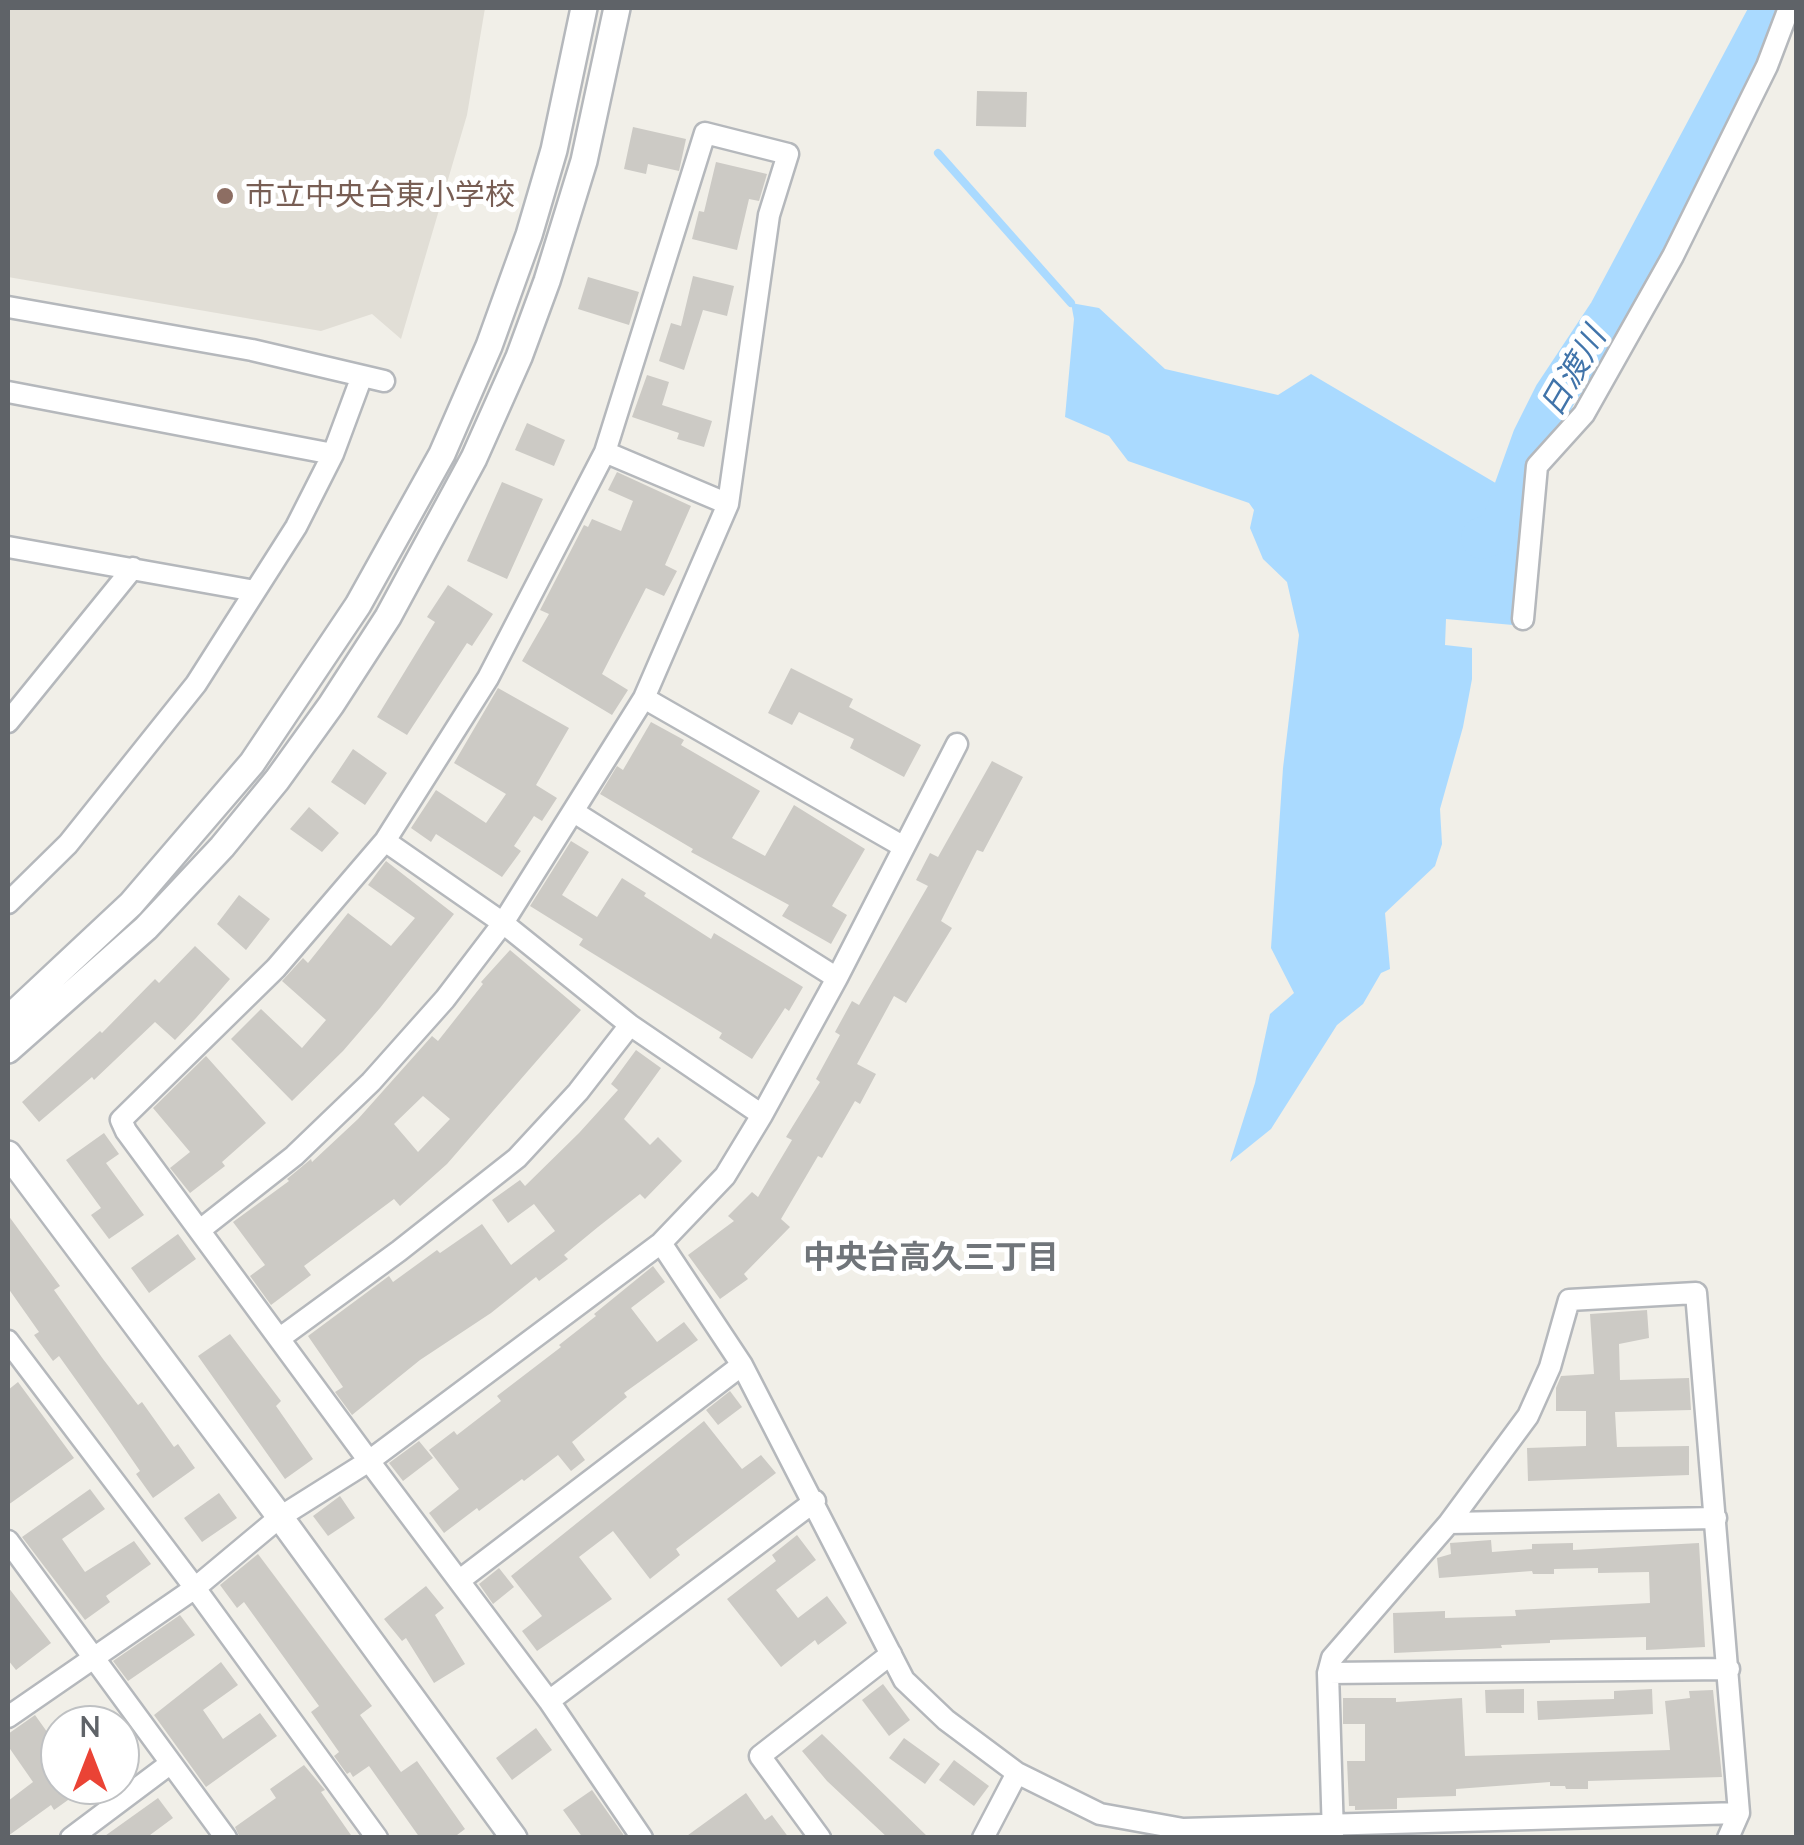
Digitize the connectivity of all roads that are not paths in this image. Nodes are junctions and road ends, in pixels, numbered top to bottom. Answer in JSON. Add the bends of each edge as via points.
{"nodes":[{"id":1,"x":584,"y":8,"type":"edge"},
{"id":2,"x":616,"y":8,"type":"edge"},
{"id":3,"x":1789,"y":8,"type":"edge"},
{"id":4,"x":8,"y":306,"type":"edge"},
{"id":5,"x":362,"y":376,"type":"junction"},
{"id":6,"x":384,"y":381,"type":"dead end"},
{"id":7,"x":8,"y":392,"type":"edge"},
{"id":8,"x":605,"y":452,"type":"junction"},
{"id":9,"x":333,"y":454,"type":"junction"},
{"id":10,"x":728,"y":504,"type":"junction"},
{"id":11,"x":8,"y":547,"type":"edge"},
{"id":12,"x":133,"y":568,"type":"junction"},
{"id":13,"x":255,"y":592,"type":"junction"},
{"id":14,"x":1522,"y":618,"type":"dead end"},
{"id":15,"x":644,"y":698,"type":"junction"},
{"id":16,"x":16,"y":704,"type":"edge"},
{"id":17,"x":8,"y":722,"type":"edge"},
{"id":18,"x":957,"y":744,"type":"dead end"},
{"id":19,"x":574,"y":812,"type":"junction"},
{"id":20,"x":384,"y":841,"type":"junction"},
{"id":21,"x":904,"y":847,"type":"junction"},
{"id":22,"x":8,"y":903,"type":"edge"},
{"id":23,"x":503,"y":922,"type":"junction"},
{"id":24,"x":837,"y":978,"type":"junction"},
{"id":25,"x":8,"y":1020,"type":"edge"},
{"id":26,"x":630,"y":1025,"type":"junction"},
{"id":27,"x":8,"y":1050,"type":"edge"},
{"id":28,"x":762,"y":1115,"type":"junction"},
{"id":29,"x":8,"y":1154,"type":"edge"},
{"id":30,"x":200,"y":1230,"type":"junction"},
{"id":31,"x":661,"y":1242,"type":"junction"},
{"id":32,"x":280,"y":1338,"type":"junction"},
{"id":33,"x":8,"y":1341,"type":"edge"},
{"id":34,"x":742,"y":1364,"type":"junction"},
{"id":35,"x":369,"y":1461,"type":"junction"},
{"id":36,"x":815,"y":1501,"type":"junction"},
{"id":37,"x":280,"y":1517,"type":"junction"},
{"id":38,"x":1716,"y":1518,"type":"junction"},
{"id":39,"x":1449,"y":1522,"type":"junction"},
{"id":40,"x":8,"y":1541,"type":"edge"},
{"id":41,"x":460,"y":1580,"type":"junction"},
{"id":42,"x":196,"y":1588,"type":"junction"},
{"id":43,"x":891,"y":1654,"type":"junction"},
{"id":44,"x":92,"y":1656,"type":"junction"},
{"id":45,"x":1728,"y":1669,"type":"junction"},
{"id":46,"x":1328,"y":1673,"type":"junction"},
{"id":47,"x":550,"y":1702,"type":"junction"},
{"id":48,"x":8,"y":1717,"type":"edge"},
{"id":49,"x":172,"y":1764,"type":"junction"},
{"id":50,"x":1017,"y":1773,"type":"junction"},
{"id":51,"x":1739,"y":1814,"type":"junction"},
{"id":52,"x":1333,"y":1831,"type":"edge"},
{"id":53,"x":71,"y":1838,"type":"edge"},
{"id":54,"x":226,"y":1838,"type":"edge"},
{"id":55,"x":377,"y":1838,"type":"edge"},
{"id":56,"x":514,"y":1838,"type":"edge"},
{"id":57,"x":642,"y":1838,"type":"edge"},
{"id":58,"x":820,"y":1838,"type":"edge"},
{"id":59,"x":983,"y":1838,"type":"edge"},
{"id":60,"x":1728,"y":1838,"type":"edge"}],
"edges":[{"from":1,"to":25,"type":"street","via":[[554,150],[489,346],[442,454],[358,605],[252,763],[131,904]]},
{"from":2,"to":27,"type":"street","via":[[584,161],[519,357],[474,458],[388,617],[288,765],[222,848],[146,928]]},
{"from":3,"to":14,"type":"street","via":[[1673,256],[1584,414],[1536,466]]},
{"from":4,"to":5,"type":"street"},
{"from":5,"to":6,"type":"street"},
{"from":5,"to":9,"type":"street"},
{"from":7,"to":9,"type":"street"},
{"from":8,"to":10,"type":"street"},
{"from":8,"to":10,"type":"street","via":[[705,133],[788,154],[769,215]]},
{"from":8,"to":20,"type":"street","via":[[488,678]]},
{"from":9,"to":13,"type":"street"},
{"from":10,"to":15,"type":"street"},
{"from":11,"to":12,"type":"street"},
{"from":12,"to":13,"type":"street"},
{"from":12,"to":16,"type":"street"},
{"from":13,"to":22,"type":"street","via":[[196,684],[68,844]]},
{"from":15,"to":19,"type":"street"},
{"from":15,"to":21,"type":"street"},
{"from":16,"to":17,"type":"street"},
{"from":18,"to":21,"type":"street"},
{"from":19,"to":23,"type":"street"},
{"from":19,"to":24,"type":"street"},
{"from":20,"to":23,"type":"street"},
{"from":20,"to":30,"type":"street","via":[[276,968],[121,1120]]},
{"from":21,"to":24,"type":"street"},
{"from":23,"to":26,"type":"street"},
{"from":23,"to":30,"type":"street","via":[[372,1082],[294,1156]]},
{"from":24,"to":28,"type":"street"},
{"from":26,"to":28,"type":"street"},
{"from":26,"to":32,"type":"street","via":[[516,1158]]},
{"from":28,"to":31,"type":"street","via":[[725,1176]]},
{"from":29,"to":37,"type":"street"},
{"from":30,"to":32,"type":"street"},
{"from":31,"to":34,"type":"street"},
{"from":31,"to":35,"type":"street"},
{"from":32,"to":35,"type":"street"},
{"from":33,"to":42,"type":"street"},
{"from":34,"to":36,"type":"street"},
{"from":34,"to":41,"type":"street"},
{"from":35,"to":37,"type":"street"},
{"from":35,"to":41,"type":"street"},
{"from":36,"to":43,"type":"street"},
{"from":36,"to":47,"type":"street"},
{"from":37,"to":42,"type":"street"},
{"from":37,"to":56,"type":"street"},
{"from":38,"to":39,"type":"street"},
{"from":38,"to":39,"type":"street","via":[[1696,1293],[1569,1300],[1528,1416]]},
{"from":38,"to":45,"type":"street"},
{"from":39,"to":46,"type":"street","via":[[1332,1658]]},
{"from":40,"to":44,"type":"street"},
{"from":41,"to":47,"type":"street"},
{"from":42,"to":44,"type":"street"},
{"from":42,"to":55,"type":"street"},
{"from":43,"to":50,"type":"street","via":[[904,1680],[946,1720]]},
{"from":43,"to":58,"type":"street","via":[[760,1756]]},
{"from":44,"to":48,"type":"street"},
{"from":44,"to":49,"type":"street"},
{"from":45,"to":46,"type":"street"},
{"from":45,"to":51,"type":"street"},
{"from":46,"to":52,"type":"street"},
{"from":47,"to":57,"type":"street"},
{"from":49,"to":53,"type":"street"},
{"from":49,"to":54,"type":"street"},
{"from":50,"to":52,"type":"street","via":[[1100,1814],[1184,1829]]},
{"from":50,"to":59,"type":"street"},
{"from":51,"to":52,"type":"street"},
{"from":51,"to":60,"type":"street"}]}
